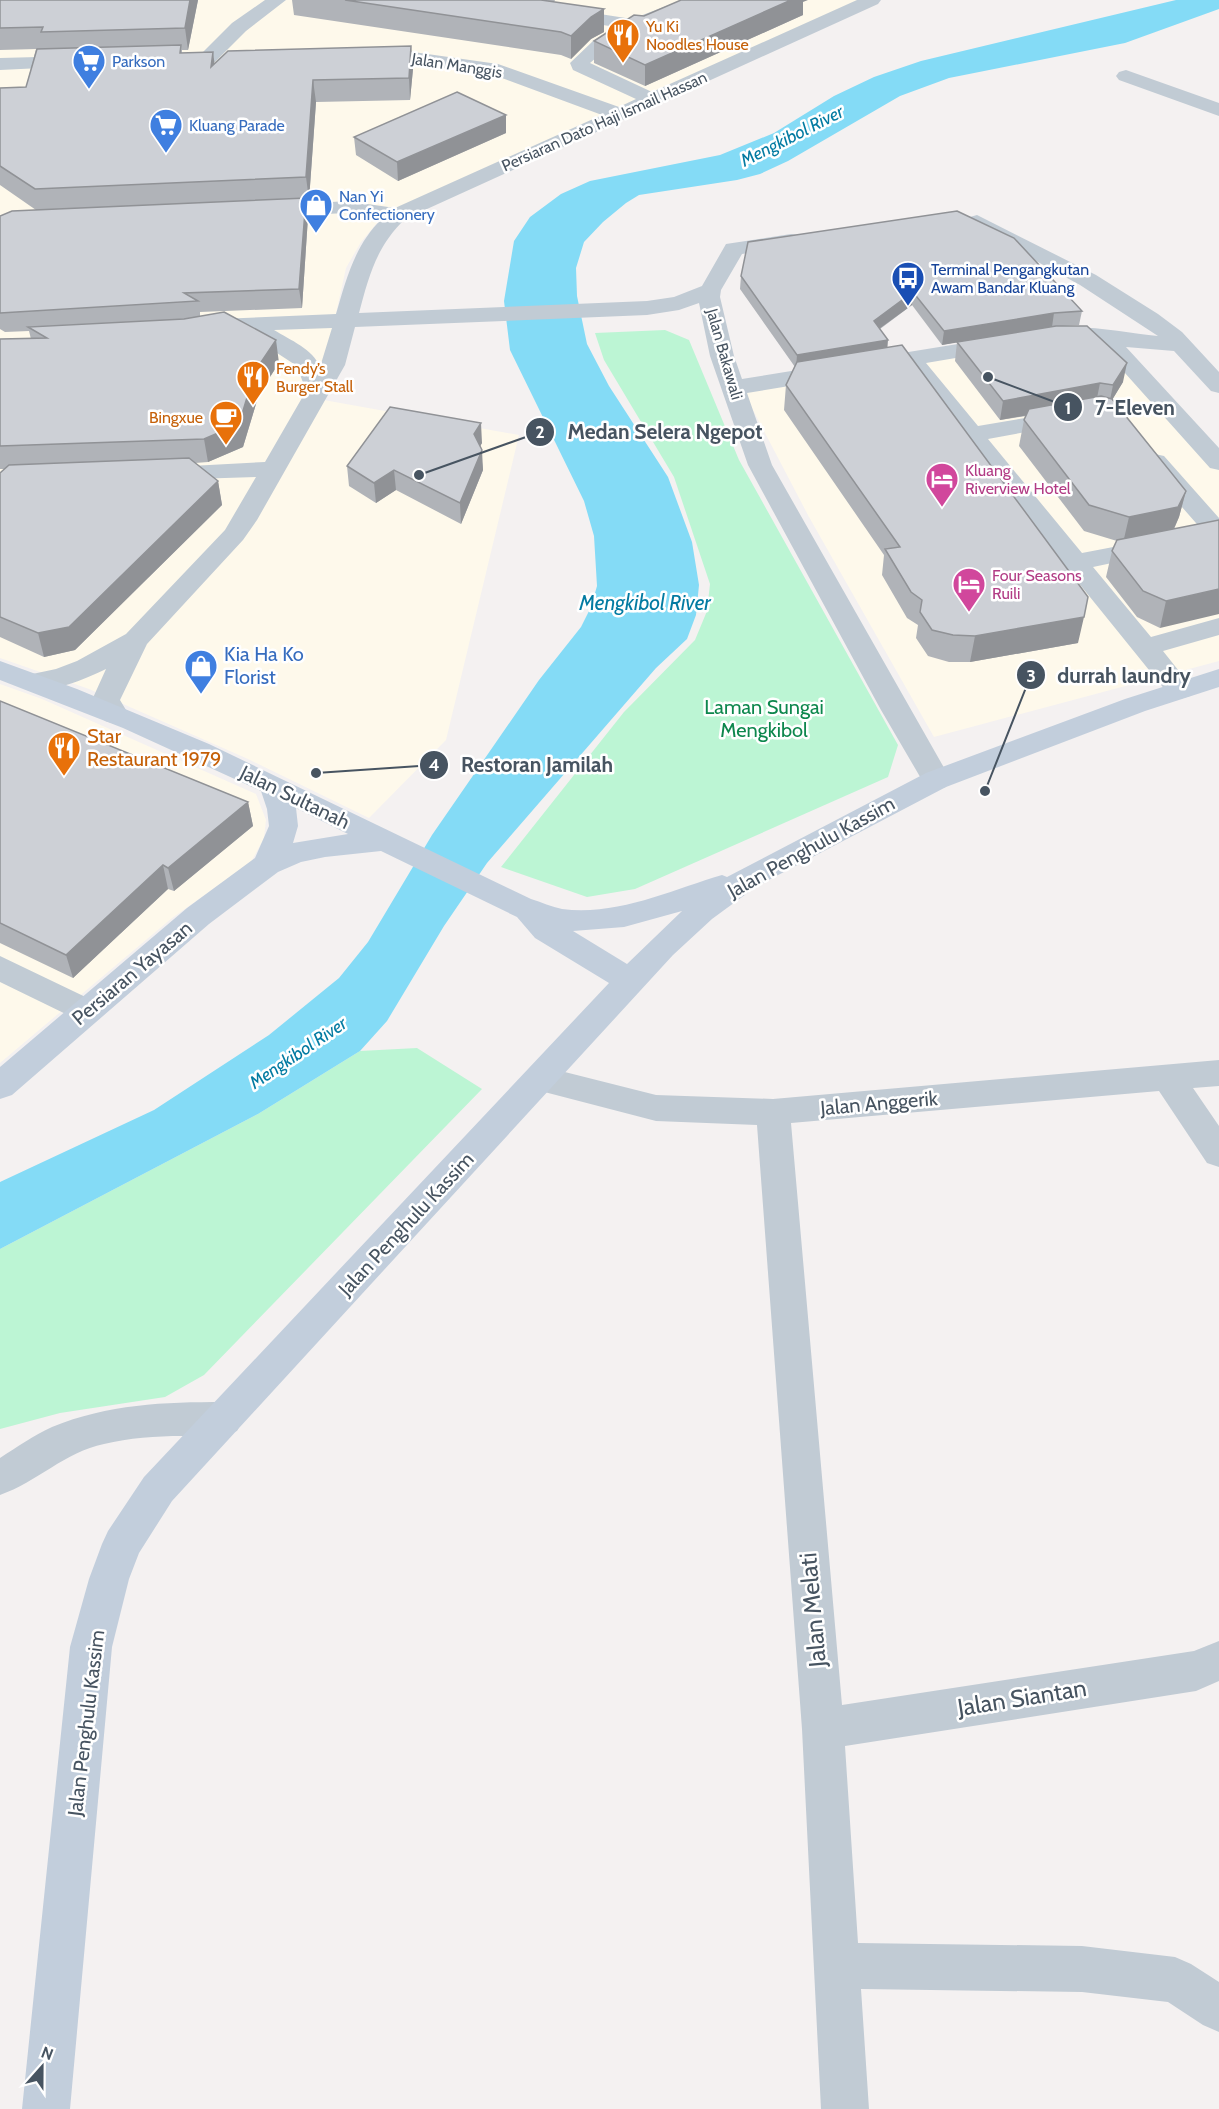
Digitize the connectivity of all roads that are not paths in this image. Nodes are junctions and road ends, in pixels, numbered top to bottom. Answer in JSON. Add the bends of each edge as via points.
{"nodes":[{"id":1,"x":472,"y":0,"type":"edge"},
{"id":2,"x":613,"y":0,"type":"edge"},
{"id":3,"x":699,"y":0,"type":"edge"},
{"id":4,"x":872,"y":0,"type":"edge"},
{"id":5,"x":275,"y":2,"type":"edge"},
{"id":6,"x":599,"y":18,"type":"junction"},
{"id":7,"x":633,"y":25,"type":"junction"},
{"id":8,"x":353,"y":55,"type":"edge"},
{"id":9,"x":208,"y":58,"type":"junction"},
{"id":10,"x":185,"y":59,"type":"edge"},
{"id":11,"x":93,"y":62,"type":"edge"},
{"id":12,"x":0,"y":66,"type":"edge"},
{"id":13,"x":1126,"y":76,"type":"dead end"},
{"id":14,"x":652,"y":99,"type":"junction"},
{"id":15,"x":1219,"y":110,"type":"edge"},
{"id":16,"x":619,"y":114,"type":"junction"},
{"id":17,"x":239,"y":212,"type":"edge"},
{"id":18,"x":960,"y":213,"type":"edge"},
{"id":19,"x":398,"y":215,"type":"junction"},
{"id":20,"x":813,"y":236,"type":"edge"},
{"id":21,"x":360,"y":269,"type":"junction"},
{"id":22,"x":710,"y":290,"type":"junction"},
{"id":23,"x":648,"y":312,"type":"junction"},
{"id":24,"x":426,"y":320,"type":"junction"},
{"id":25,"x":345,"y":325,"type":"junction"},
{"id":26,"x":700,"y":330,"type":"junction"},
{"id":27,"x":262,"y":333,"type":"junction"},
{"id":28,"x":1105,"y":337,"type":"junction"},
{"id":29,"x":1182,"y":345,"type":"junction"},
{"id":30,"x":909,"y":359,"type":"junction"},
{"id":31,"x":1219,"y":386,"type":"edge"},
{"id":32,"x":733,"y":388,"type":"junction"},
{"id":33,"x":318,"y":392,"type":"junction"},
{"id":34,"x":1084,"y":414,"type":"edge"},
{"id":35,"x":971,"y":435,"type":"junction"},
{"id":36,"x":1141,"y":445,"type":"edge"},
{"id":37,"x":1219,"y":463,"type":"edge"},
{"id":38,"x":274,"y":468,"type":"junction"},
{"id":39,"x":136,"y":474,"type":"edge"},
{"id":40,"x":1203,"y":537,"type":"edge"},
{"id":41,"x":1077,"y":562,"type":"junction"},
{"id":42,"x":1219,"y":626,"type":"edge"},
{"id":43,"x":136,"y":639,"type":"junction"},
{"id":44,"x":1146,"y":647,"type":"junction"},
{"id":45,"x":0,"y":670,"type":"edge"},
{"id":46,"x":1219,"y":678,"type":"edge"},
{"id":47,"x":33,"y":682,"type":"junction"},
{"id":48,"x":1180,"y":690,"type":"junction"},
{"id":49,"x":115,"y":715,"type":"junction"},
{"id":50,"x":936,"y":780,"type":"junction"},
{"id":51,"x":273,"y":785,"type":"junction"},
{"id":52,"x":384,"y":840,"type":"junction"},
{"id":53,"x":267,"y":865,"type":"junction"},
{"id":54,"x":746,"y":878,"type":"junction"},
{"id":55,"x":520,"y":907,"type":"junction"},
{"id":56,"x":0,"y":968,"type":"edge"},
{"id":57,"x":631,"y":981,"type":"junction"},
{"id":58,"x":87,"y":1011,"type":"junction"},
{"id":59,"x":1219,"y":1073,"type":"edge"},
{"id":60,"x":1168,"y":1078,"type":"junction"},
{"id":61,"x":541,"y":1080,"type":"junction"},
{"id":62,"x":0,"y":1086,"type":"edge"},
{"id":63,"x":772,"y":1112,"type":"junction"},
{"id":64,"x":1219,"y":1153,"type":"edge"},
{"id":65,"x":224,"y":1419,"type":"junction"},
{"id":66,"x":0,"y":1478,"type":"edge"},
{"id":67,"x":1219,"y":1661,"type":"edge"},
{"id":68,"x":823,"y":1729,"type":"junction"},
{"id":69,"x":837,"y":1965,"type":"junction"},
{"id":70,"x":1219,"y":2009,"type":"edge"},
{"id":71,"x":46,"y":2109,"type":"edge"},
{"id":72,"x":845,"y":2109,"type":"edge"}],
"edges":[{"from":1,"to":6,"type":"street"},
{"from":2,"to":6,"type":"street"},
{"from":3,"to":7,"type":"street"},
{"from":4,"to":14,"type":"street","name":"Persiaran Dato Haji Ismail Hassan"},
{"from":5,"to":9,"type":"street","via":[[239,27]]},
{"from":5,"to":9,"type":"street","via":[[262,30],[234,57]]},
{"from":6,"to":7,"type":"street"},
{"from":7,"to":14,"type":"street","via":[[579,63]]},
{"from":8,"to":16,"type":"street","name":"Jalan Manggis","via":[[399,56],[498,70]]},
{"from":9,"to":10,"type":"street"},
{"from":11,"to":12,"type":"street"},
{"from":13,"to":15,"type":"street"},
{"from":14,"to":16,"type":"street","name":"Persiaran Dato Haji Ismail Hassan"},
{"from":16,"to":19,"type":"street","name":"Persiaran Dato Haji Ismail Hassan"},
{"from":17,"to":19,"type":"street","via":[[347,207]]},
{"from":18,"to":29,"type":"street","via":[[1088,280],[1150,319]]},
{"from":19,"to":21,"type":"street","name":"Persiaran Dato Haji Ismail Hassan","via":[[380,232]]},
{"from":20,"to":22,"type":"street","name":"Jalan Bakawali","via":[[734,249]]},
{"from":21,"to":24,"type":"street","via":[[385,305]]},
{"from":21,"to":25,"type":"street","name":"Persiaran Dato Haji Ismail Hassan"},
{"from":22,"to":23,"type":"street"},
{"from":22,"to":26,"type":"street","name":"Jalan Bakawali"},
{"from":23,"to":24,"type":"street"},
{"from":23,"to":26,"type":"street"},
{"from":24,"to":25,"type":"street"},
{"from":25,"to":27,"type":"street"},
{"from":25,"to":27,"type":"street","via":[[219,326],[182,332]]},
{"from":25,"to":33,"type":"street","name":"Persiaran Dato Haji Ismail Hassan","via":[[333,365]]},
{"from":26,"to":32,"type":"street","name":"Jalan Bakawali"},
{"from":27,"to":33,"type":"street","via":[[307,363]]},
{"from":28,"to":29,"type":"street"},
{"from":28,"to":30,"type":"street","via":[[1077,334]]},
{"from":28,"to":37,"type":"street"},
{"from":29,"to":31,"type":"street"},
{"from":30,"to":32,"type":"street"},
{"from":30,"to":35,"type":"street"},
{"from":32,"to":50,"type":"street","name":"Jalan Bakawali","via":[[760,465]]},
{"from":33,"to":38,"type":"street","name":"Persiaran Dato Haji Ismail Hassan"},
{"from":34,"to":35,"type":"street"},
{"from":35,"to":41,"type":"street"},
{"from":36,"to":40,"type":"street"},
{"from":38,"to":39,"type":"street"},
{"from":38,"to":43,"type":"street","name":"Persiaran Dato Haji Ismail Hassan","via":[[234,535]]},
{"from":40,"to":41,"type":"street"},
{"from":41,"to":44,"type":"street"},
{"from":42,"to":44,"type":"street"},
{"from":43,"to":47,"type":"street","via":[[81,671]]},
{"from":43,"to":49,"type":"street","via":[[106,700]]},
{"from":44,"to":48,"type":"street"},
{"from":45,"to":47,"type":"street","name":"Jalan Sultanah"},
{"from":46,"to":48,"type":"street","name":"Jalan Penghulu Kassim"},
{"from":47,"to":49,"type":"street","name":"Jalan Sultanah"},
{"from":48,"to":50,"type":"street","name":"Jalan Penghulu Kassim"},
{"from":49,"to":51,"type":"street","name":"Jalan Sultanah"},
{"from":50,"to":54,"type":"street","name":"Jalan Penghulu Kassim"},
{"from":51,"to":52,"type":"street","name":"Jalan Sultanah"},
{"from":51,"to":53,"type":"street","name":"Persiaran Yayasan","via":[[284,813],[284,832]]},
{"from":52,"to":53,"type":"street","name":"Persiaran Yayasan","via":[[325,846]]},
{"from":52,"to":55,"type":"street","name":"Jalan Sultanah"},
{"from":53,"to":58,"type":"street","name":"Persiaran Yayasan","via":[[198,916]]},
{"from":54,"to":55,"type":"street","name":"Jalan Sultanah","via":[[627,916],[592,921],[562,919]]},
{"from":54,"to":57,"type":"street","name":"Jalan Penghulu Kassim","via":[[685,925]]},
{"from":55,"to":57,"type":"street","name":"Jalan Sultanah","via":[[546,930]]},
{"from":56,"to":58,"type":"street"},
{"from":57,"to":61,"type":"street","name":"Jalan Penghulu Kassim"},
{"from":58,"to":62,"type":"street","name":"Persiaran Yayasan"},
{"from":59,"to":60,"type":"street","name":"Jalan Anggerik"},
{"from":60,"to":63,"type":"street","name":"Jalan Anggerik"},
{"from":60,"to":64,"type":"street"},
{"from":61,"to":63,"type":"street","name":"Jalan Anggerik","via":[[656,1108]]},
{"from":61,"to":65,"type":"street","name":"Jalan Penghulu Kassim"},
{"from":63,"to":68,"type":"street","name":"Jalan Melati"},
{"from":65,"to":66,"type":"street","via":[[148,1419],[105,1427],[64,1440]]},
{"from":65,"to":71,"type":"street","name":"Jalan Penghulu Kassim","via":[[158,1489],[122,1544],[91,1647]]},
{"from":67,"to":68,"type":"street","name":"Jalan Siantan","via":[[1196,1671]]},
{"from":68,"to":69,"type":"street","name":"Jalan Melati"},
{"from":69,"to":70,"type":"street","via":[[1082,1969],[1175,1980]]},
{"from":69,"to":72,"type":"street","name":"Jalan Melati"}]}
